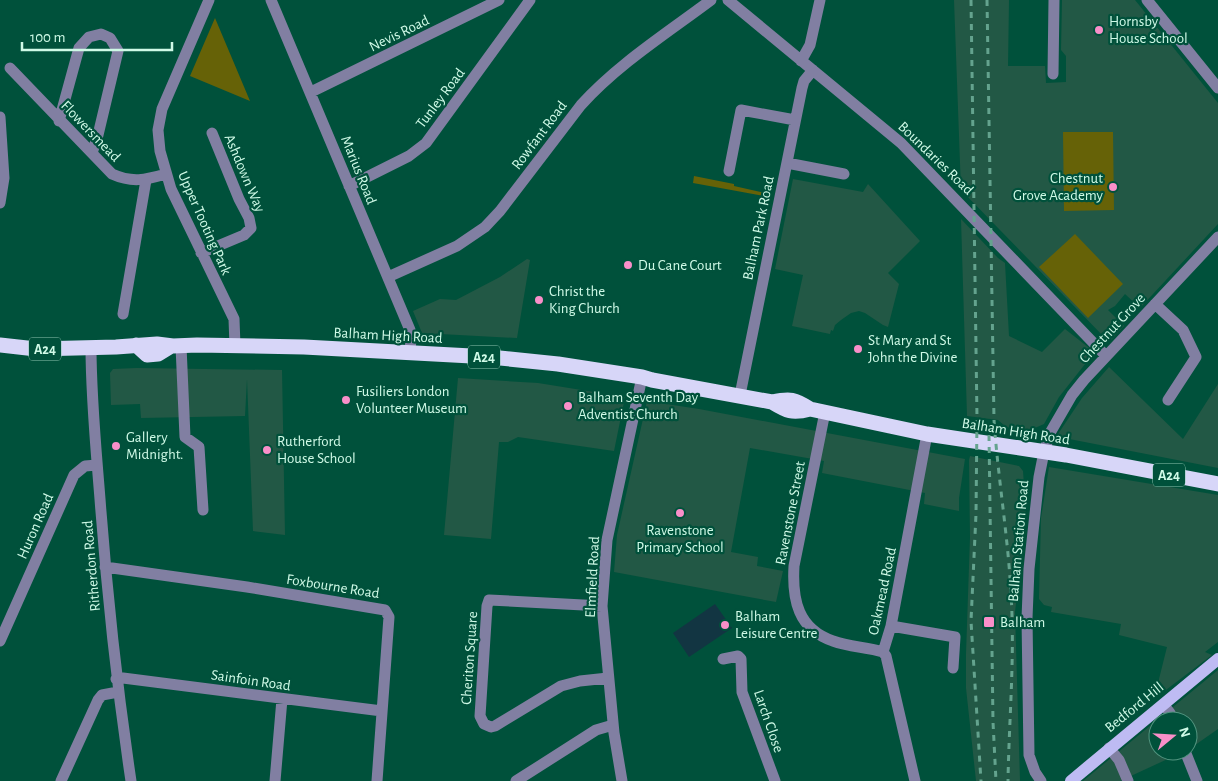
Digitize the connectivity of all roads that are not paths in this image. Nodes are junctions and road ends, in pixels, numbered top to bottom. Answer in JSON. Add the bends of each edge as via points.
{"nodes":[{"id":1,"x":209,"y":0,"type":"edge"},
{"id":2,"x":271,"y":0,"type":"edge"},
{"id":3,"x":499,"y":0,"type":"edge"},
{"id":4,"x":530,"y":0,"type":"edge"},
{"id":5,"x":710,"y":0,"type":"edge"},
{"id":6,"x":728,"y":0,"type":"edge"},
{"id":7,"x":820,"y":0,"type":"edge"},
{"id":8,"x":1054,"y":0,"type":"edge"},
{"id":9,"x":1147,"y":0,"type":"edge"},
{"id":10,"x":801,"y":60,"type":"junction"},
{"id":11,"x":10,"y":68,"type":"dead end"},
{"id":12,"x":813,"y":70,"type":"junction"},
{"id":13,"x":1053,"y":74,"type":"dead end"},
{"id":14,"x":1218,"y":88,"type":"edge"},
{"id":15,"x":311,"y":92,"type":"junction"},
{"id":16,"x":795,"y":120,"type":"junction"},
{"id":17,"x":59,"y":121,"type":"junction"},
{"id":18,"x":1,"y":124,"type":"edge"},
{"id":19,"x":212,"y":133,"type":"dead end"},
{"id":20,"x":92,"y":153,"type":"junction"},
{"id":21,"x":787,"y":163,"type":"junction"},
{"id":22,"x":729,"y":171,"type":"dead end"},
{"id":23,"x":166,"y":174,"type":"junction"},
{"id":24,"x":844,"y":174,"type":"dead end"},
{"id":25,"x":146,"y":180,"type":"junction"},
{"id":26,"x":349,"y":186,"type":"junction"},
{"id":27,"x":0,"y":203,"type":"edge"},
{"id":28,"x":1218,"y":237,"type":"edge"},
{"id":29,"x":200,"y":253,"type":"junction"},
{"id":30,"x":388,"y":277,"type":"junction"},
{"id":31,"x":1155,"y":304,"type":"junction"},
{"id":32,"x":123,"y":314,"type":"dead end"},
{"id":33,"x":0,"y":345,"type":"edge"},
{"id":34,"x":176,"y":346,"type":"junction"},
{"id":35,"x":235,"y":346,"type":"junction"},
{"id":36,"x":91,"y":347,"type":"junction"},
{"id":37,"x":410,"y":354,"type":"junction"},
{"id":38,"x":1106,"y":356,"type":"junction"},
{"id":39,"x":642,"y":377,"type":"junction"},
{"id":40,"x":740,"y":395,"type":"junction"},
{"id":41,"x":1168,"y":400,"type":"dead end"},
{"id":42,"x":818,"y":410,"type":"junction"},
{"id":43,"x":927,"y":434,"type":"junction"},
{"id":44,"x":1044,"y":452,"type":"junction"},
{"id":45,"x":97,"y":465,"type":"junction"},
{"id":46,"x":1218,"y":484,"type":"edge"},
{"id":47,"x":203,"y":510,"type":"dead end"},
{"id":48,"x":105,"y":567,"type":"junction"},
{"id":49,"x":602,"y":606,"type":"junction"},
{"id":50,"x":891,"y":626,"type":"junction"},
{"id":51,"x":0,"y":641,"type":"edge"},
{"id":52,"x":883,"y":652,"type":"junction"},
{"id":53,"x":1218,"y":658,"type":"edge"},
{"id":54,"x":723,"y":659,"type":"dead end"},
{"id":55,"x":953,"y":668,"type":"dead end"},
{"id":56,"x":608,"y":678,"type":"junction"},
{"id":57,"x":116,"y":679,"type":"junction"},
{"id":58,"x":118,"y":692,"type":"junction"},
{"id":59,"x":282,"y":699,"type":"junction"},
{"id":60,"x":1164,"y":705,"type":"junction"},
{"id":61,"x":382,"y":711,"type":"junction"},
{"id":62,"x":1169,"y":711,"type":"edge"},
{"id":63,"x":613,"y":725,"type":"junction"},
{"id":64,"x":1109,"y":748,"type":"junction"},
{"id":65,"x":1189,"y":761,"type":"edge"},
{"id":66,"x":61,"y":781,"type":"edge"},
{"id":67,"x":131,"y":781,"type":"edge"},
{"id":68,"x":275,"y":781,"type":"edge"},
{"id":69,"x":377,"y":781,"type":"edge"},
{"id":70,"x":516,"y":781,"type":"edge"},
{"id":71,"x":622,"y":781,"type":"edge"},
{"id":72,"x":775,"y":781,"type":"edge"},
{"id":73,"x":914,"y":781,"type":"edge"},
{"id":74,"x":1041,"y":781,"type":"edge"},
{"id":75,"x":1071,"y":781,"type":"edge"},
{"id":76,"x":1128,"y":781,"type":"edge"},
{"id":77,"x":1198,"y":781,"type":"edge"}],
"edges":[{"from":1,"to":23,"type":"street","name":"Upper Tooting Park","via":[[162,109],[158,130]]},
{"from":2,"to":15,"type":"street","name":"Marius Road"},
{"from":3,"to":15,"type":"street","name":"Nevis Road"},
{"from":4,"to":26,"type":"street","name":"Tunley Road","via":[[426,143],[409,156]]},
{"from":5,"to":30,"type":"street","name":"Rowfant Road","via":[[595,89],[500,211],[478,233]]},
{"from":6,"to":10,"type":"street","name":"Boundaries Road"},
{"from":7,"to":10,"type":"street","via":[[810,45]]},
{"from":8,"to":13,"type":"street"},
{"from":9,"to":14,"type":"street"},
{"from":10,"to":12,"type":"street","name":"Boundaries Road"},
{"from":11,"to":17,"type":"street","name":"Flowersmead"},
{"from":12,"to":16,"type":"street","name":"Balham Park Road","via":[[803,84]]},
{"from":12,"to":38,"type":"street","name":"Boundaries Road","via":[[902,143]]},
{"from":15,"to":26,"type":"street","name":"Marius Road"},
{"from":16,"to":21,"type":"street","name":"Balham Park Road"},
{"from":16,"to":22,"type":"street","via":[[741,110]]},
{"from":17,"to":20,"type":"street","name":"Flowersmead"},
{"from":17,"to":20,"type":"street","via":[[79,48],[89,37],[101,34],[110,38],[118,51]]},
{"from":18,"to":27,"type":"street","via":[[4,178]]},
{"from":19,"to":29,"type":"street","name":"Ashdown Way","via":[[251,228],[244,236]]},
{"from":20,"to":25,"type":"street","name":"Flowersmead","via":[[112,174],[123,179]]},
{"from":21,"to":24,"type":"street"},
{"from":21,"to":40,"type":"street","name":"Balham Park Road"},
{"from":23,"to":25,"type":"street","name":"Flowersmead"},
{"from":23,"to":29,"type":"street","name":"Upper Tooting Park"},
{"from":25,"to":32,"type":"street"},
{"from":26,"to":30,"type":"street","name":"Marius Road"},
{"from":28,"to":31,"type":"street","name":"Chestnut Grove"},
{"from":29,"to":35,"type":"street","name":"Upper Tooting Park","via":[[234,319]]},
{"from":30,"to":37,"type":"street","name":"Marius Road","via":[[410,330]]},
{"from":31,"to":38,"type":"street","name":"Chestnut Grove"},
{"from":31,"to":41,"type":"street","via":[[1183,330],[1196,357]]},
{"from":33,"to":36,"type":"highway","name":"Balham High Road","number":"A24","via":[[36,349]]},
{"from":34,"to":35,"type":"highway","name":"Balham High Road","number":"A24"},
{"from":34,"to":36,"type":"highway","name":"Balham High Road","number":"A24"},
{"from":34,"to":47,"type":"street","via":[[185,437],[199,447]]},
{"from":35,"to":37,"type":"highway","name":"Balham High Road","number":"A24"},
{"from":36,"to":45,"type":"street","name":"Ritherdon Road"},
{"from":37,"to":39,"type":"highway","name":"Balham High Road","number":"A24","via":[[542,362]]},
{"from":38,"to":44,"type":"street","name":"Chestnut Grove","via":[[1072,395],[1052,429]]},
{"from":39,"to":40,"type":"highway","name":"Balham High Road","number":"A24"},
{"from":39,"to":49,"type":"street","name":"Elmfield Road","via":[[607,540]]},
{"from":40,"to":42,"type":"highway","name":"Balham High Road","number":"A24","via":[[772,402],[794,400]]},
{"from":42,"to":43,"type":"highway","name":"Balham High Road","number":"A24"},
{"from":42,"to":52,"type":"street","name":"Ravenstone Street","via":[[794,566],[797,604],[802,618],[814,633],[834,642]]},
{"from":43,"to":44,"type":"highway","name":"Balham High Road","number":"A24"},
{"from":43,"to":50,"type":"street","name":"Oakmead Road"},
{"from":44,"to":46,"type":"highway","name":"Balham High Road","number":"A24"},
{"from":44,"to":74,"type":"street","name":"Balham Station Road","via":[[1029,569],[1027,618],[1029,755]]},
{"from":45,"to":48,"type":"street","name":"Ritherdon Road"},
{"from":45,"to":51,"type":"street","name":"Huron Road","via":[[85,466],[74,475]]},
{"from":48,"to":57,"type":"street","name":"Ritherdon Road"},
{"from":48,"to":61,"type":"street","name":"Foxbourne Road","via":[[385,610],[389,617]]},
{"from":49,"to":56,"type":"street","name":"Elmfield Road"},
{"from":49,"to":56,"type":"street","name":"Cheriton Square","via":[[489,600],[480,716],[484,724],[495,726],[561,686]]},
{"from":50,"to":52,"type":"street","name":"Oakmead Road"},
{"from":50,"to":55,"type":"street","via":[[956,637]]},
{"from":52,"to":73,"type":"street","name":"Oakmead Road"},
{"from":53,"to":60,"type":"main road","name":"Bedford Hill"},
{"from":54,"to":72,"type":"street","name":"Larch Close","via":[[738,656],[741,659],[742,692]]},
{"from":56,"to":63,"type":"street","name":"Elmfield Road"},
{"from":57,"to":58,"type":"street","name":"Ritherdon Road"},
{"from":57,"to":59,"type":"street","name":"Sainfoin Road"},
{"from":58,"to":66,"type":"street","via":[[102,695],[98,700]]},
{"from":58,"to":67,"type":"street","name":"Ritherdon Road"},
{"from":59,"to":61,"type":"street","name":"Sainfoin Road"},
{"from":59,"to":68,"type":"street"},
{"from":60,"to":62,"type":"street"},
{"from":60,"to":64,"type":"main road","name":"Bedford Hill"},
{"from":61,"to":69,"type":"street","name":"Foxbourne Road"},
{"from":63,"to":70,"type":"street","via":[[596,730]]},
{"from":63,"to":71,"type":"street","name":"Elmfield Road"},
{"from":64,"to":75,"type":"main road","name":"Bedford Hill"},
{"from":64,"to":76,"type":"street"},
{"from":65,"to":77,"type":"street"}]}
